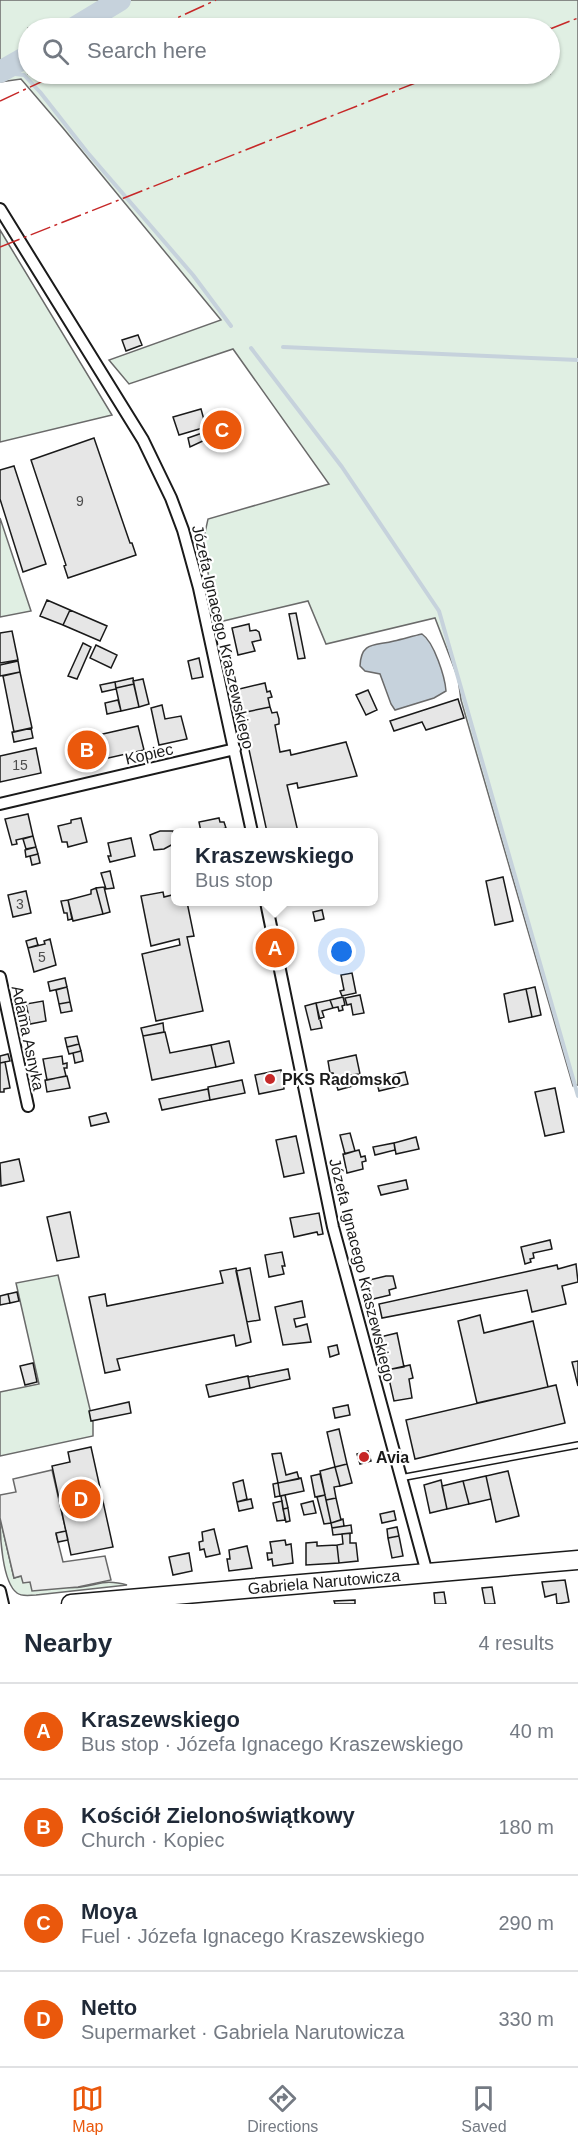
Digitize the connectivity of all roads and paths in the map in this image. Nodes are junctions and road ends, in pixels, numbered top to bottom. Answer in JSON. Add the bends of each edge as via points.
{"nodes":[{"id":1,"x":0,"y":208,"type":"edge"},
{"id":2,"x":235,"y":749,"type":"junction"},
{"id":3,"x":0,"y":804,"type":"edge"},
{"id":4,"x":251,"y":828,"type":"edge"},
{"id":5,"x":267,"y":906,"type":"edge"},
{"id":6,"x":0,"y":977,"type":"edge"},
{"id":7,"x":28,"y":1106,"type":"dead end"},
{"id":8,"x":578,"y":1445,"type":"edge"},
{"id":9,"x":400,"y":1478,"type":"junction"},
{"id":10,"x":578,"y":1560,"type":"edge"},
{"id":11,"x":427,"y":1573,"type":"junction"},
{"id":12,"x":0,"y":1591,"type":"edge"},
{"id":13,"x":210,"y":1598,"type":"edge"},
{"id":14,"x":3,"y":1604,"type":"edge"},
{"id":15,"x":71,"y":1604,"type":"edge"}],
"edges":[{"from":1,"to":2,"type":"street","name":"Józefa Ignacego Kraszewskiego","via":[[143,440],[171,498],[195,570]]},
{"from":2,"to":3,"type":"street","name":"Kopiec"},
{"from":2,"to":4,"type":"street","name":"Józefa Ignacego Kraszewskiego"},
{"from":5,"to":9,"type":"street","name":"Józefa Ignacego Kraszewskiego","via":[[333,1227]]},
{"from":6,"to":7,"type":"street","name":"Adama Asnyka"},
{"from":8,"to":9,"type":"lane"},
{"from":9,"to":11,"type":"street","name":"Józefa Ignacego Kraszewskiego"},
{"from":10,"to":11,"type":"main road","name":"Gabriela Narutowicza"},
{"from":11,"to":13,"type":"main road","name":"Gabriela Narutowicza"},
{"from":12,"to":14,"type":"street"},
{"from":13,"to":15,"type":"main road","name":"Gabriela Narutowicza"}]}
